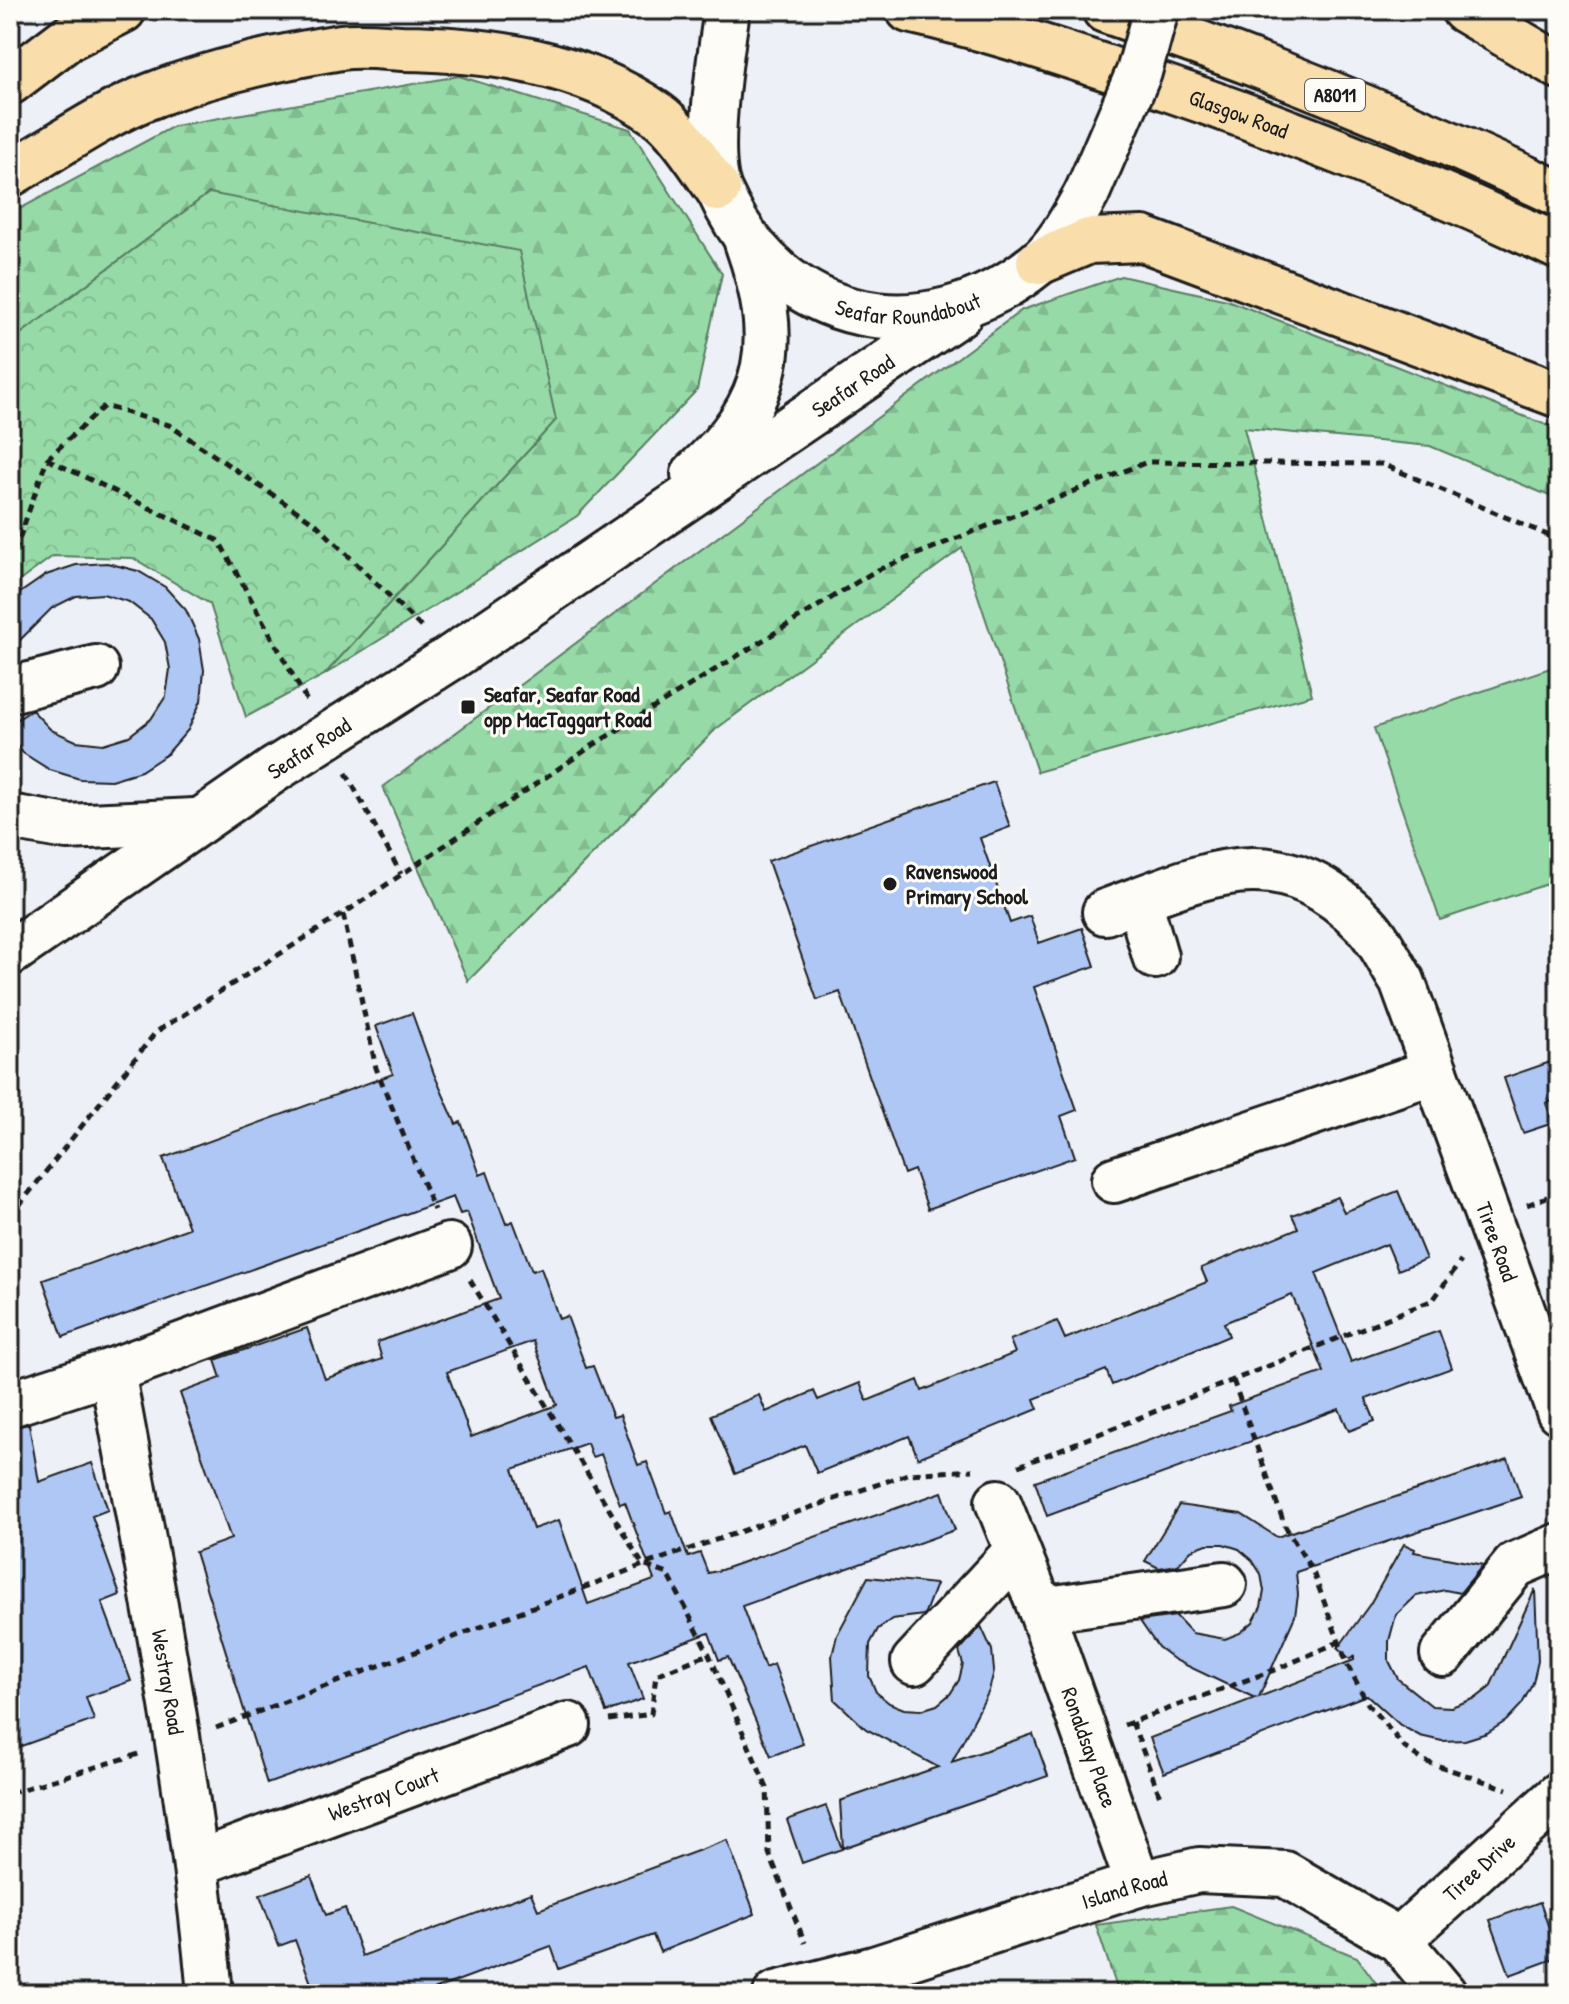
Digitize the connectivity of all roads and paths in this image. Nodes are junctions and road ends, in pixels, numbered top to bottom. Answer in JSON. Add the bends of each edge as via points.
{"nodes":[{"id":1,"x":123,"y":10,"type":"edge"},
{"id":2,"x":727,"y":10,"type":"edge"},
{"id":3,"x":909,"y":10,"type":"edge"},
{"id":4,"x":1105,"y":10,"type":"edge"},
{"id":5,"x":1156,"y":10,"type":"edge"},
{"id":6,"x":1464,"y":10,"type":"edge"},
{"id":7,"x":1559,"y":66,"type":"edge"},
{"id":8,"x":10,"y":82,"type":"edge"},
{"id":9,"x":10,"y":174,"type":"edge"},
{"id":10,"x":718,"y":189,"type":"junction"},
{"id":11,"x":1559,"y":194,"type":"edge"},
{"id":12,"x":745,"y":234,"type":"junction"},
{"id":13,"x":1559,"y":247,"type":"edge"},
{"id":14,"x":1039,"y":262,"type":"junction"},
{"id":15,"x":973,"y":303,"type":"junction"},
{"id":16,"x":1559,"y":395,"type":"edge"},
{"id":17,"x":47,"y":459,"type":"junction"},
{"id":18,"x":1559,"y":540,"type":"edge"},
{"id":19,"x":613,"y":549,"type":"junction"},
{"id":20,"x":10,"y":565,"type":"edge"},
{"id":21,"x":452,"y":657,"type":"junction"},
{"id":22,"x":96,"y":668,"type":"dead end"},
{"id":23,"x":10,"y":690,"type":"edge"},
{"id":24,"x":310,"y":707,"type":"dead end"},
{"id":25,"x":340,"y":763,"type":"dead end"},
{"id":26,"x":10,"y":817,"type":"edge"},
{"id":27,"x":195,"y":821,"type":"junction"},
{"id":28,"x":401,"y":874,"type":"junction"},
{"id":29,"x":343,"y":914,"type":"junction"},
{"id":30,"x":10,"y":953,"type":"edge"},
{"id":31,"x":1155,"y":956,"type":"dead end"},
{"id":32,"x":1435,"y":1071,"type":"junction"},
{"id":33,"x":1114,"y":1180,"type":"dead end"},
{"id":34,"x":1559,"y":1192,"type":"edge"},
{"id":35,"x":10,"y":1217,"type":"edge"},
{"id":36,"x":1490,"y":1220,"type":"junction"},
{"id":37,"x":449,"y":1246,"type":"junction"},
{"id":38,"x":1550,"y":1354,"type":"edge"},
{"id":39,"x":112,"y":1371,"type":"junction"},
{"id":40,"x":1233,"y":1380,"type":"junction"},
{"id":41,"x":10,"y":1404,"type":"edge"},
{"id":42,"x":1559,"y":1411,"type":"edge"},
{"id":43,"x":993,"y":1480,"type":"junction"},
{"id":44,"x":1559,"y":1546,"type":"edge"},
{"id":45,"x":1015,"y":1553,"type":"junction"},
{"id":46,"x":643,"y":1565,"type":"junction"},
{"id":47,"x":1224,"y":1584,"type":"dead end"},
{"id":48,"x":1041,"y":1610,"type":"junction"},
{"id":49,"x":1339,"y":1642,"type":"junction"},
{"id":50,"x":709,"y":1654,"type":"junction"},
{"id":51,"x":1443,"y":1654,"type":"dead end"},
{"id":52,"x":914,"y":1662,"type":"dead end"},
{"id":53,"x":1132,"y":1722,"type":"junction"},
{"id":54,"x":568,"y":1725,"type":"joint"},
{"id":55,"x":1086,"y":1738,"type":"junction"},
{"id":56,"x":180,"y":1741,"type":"junction"},
{"id":57,"x":10,"y":1793,"type":"edge"},
{"id":58,"x":1161,"y":1799,"type":"dead end"},
{"id":59,"x":1554,"y":1799,"type":"edge"},
{"id":60,"x":198,"y":1863,"type":"junction"},
{"id":61,"x":1138,"y":1884,"type":"junction"},
{"id":62,"x":1399,"y":1940,"type":"junction"},
{"id":63,"x":820,"y":1982,"type":"junction"},
{"id":64,"x":877,"y":1982,"type":"edge"},
{"id":65,"x":210,"y":1994,"type":"edge"},
{"id":66,"x":776,"y":1994,"type":"edge"},
{"id":67,"x":1444,"y":1994,"type":"edge"}],
"edges":[{"from":1,"to":8,"type":"main road","via":[[68,38]]},
{"from":2,"to":10,"type":"street","name":"Seafar Roundabout","via":[[717,95]]},
{"from":3,"to":13,"type":"main road","name":"Glasgow Road","number":"A8011","via":[[976,25],[1243,112]]},
{"from":4,"to":11,"type":"main road","number":"A8011","via":[[1393,118]]},
{"from":5,"to":14,"type":"street","name":"Seafar Roundabout","bridge":true,"via":[[1139,72],[1087,193]]},
{"from":6,"to":7,"type":"main road"},
{"from":9,"to":10,"type":"main road","via":[[91,124],[153,95],[236,70],[344,47],[412,48],[486,52],[562,68],[617,91],[660,115]]},
{"from":10,"to":12,"type":"street","name":"Seafar Roundabout"},
{"from":12,"to":15,"type":"street","name":"Seafar Roundabout","via":[[807,295],[848,313],[924,314]]},
{"from":12,"to":19,"type":"street","name":"Seafar Road","via":[[763,286],[770,330],[752,399],[716,454]]},
{"from":14,"to":15,"type":"street","name":"Seafar Roundabout"},
{"from":14,"to":16,"type":"main road","via":[[1089,241],[1143,239]]},
{"from":15,"to":19,"type":"street","name":"Seafar Road"},
{"from":17,"to":20,"type":"path"},
{"from":17,"to":21,"type":"path","via":[[104,406],[169,425],[316,524]]},
{"from":17,"to":24,"type":"path","via":[[219,541]]},
{"from":18,"to":28,"type":"path","via":[[1382,464],[1147,462],[875,571],[595,744]]},
{"from":19,"to":21,"type":"street","name":"Seafar Road"},
{"from":21,"to":27,"type":"street","name":"Seafar Road","bridge":true},
{"from":22,"to":23,"type":"street"},
{"from":25,"to":28,"type":"path"},
{"from":26,"to":27,"type":"street","via":[[67,827]]},
{"from":27,"to":30,"type":"street","name":"Seafar Road"},
{"from":28,"to":29,"type":"path"},
{"from":29,"to":35,"type":"path","via":[[156,1032]]},
{"from":29,"to":37,"type":"path","via":[[376,1068]]},
{"from":31,"to":32,"type":"street","name":"Tiree Road","via":[[1122,906],[1204,875],[1249,868],[1289,874],[1331,896],[1367,925],[1402,981]]},
{"from":32,"to":33,"type":"street"},
{"from":32,"to":36,"type":"street","name":"Tiree Road"},
{"from":34,"to":36,"type":"path"},
{"from":36,"to":38,"type":"street","name":"Tiree Road"},
{"from":36,"to":40,"type":"path","via":[[1433,1300]]},
{"from":37,"to":39,"type":"street"},
{"from":37,"to":46,"type":"path"},
{"from":38,"to":42,"type":"street","name":"Tiree Road"},
{"from":39,"to":41,"type":"street"},
{"from":39,"to":56,"type":"street","name":"Westray Road"},
{"from":40,"to":43,"type":"path"},
{"from":40,"to":49,"type":"path","via":[[1285,1526],[1313,1572]]},
{"from":43,"to":45,"type":"street","name":"Ronaldsay Place"},
{"from":43,"to":46,"type":"path","via":[[908,1474]]},
{"from":44,"to":51,"type":"street","via":[[1515,1565]]},
{"from":45,"to":48,"type":"street","name":"Ronaldsay Place"},
{"from":45,"to":52,"type":"street"},
{"from":46,"to":50,"type":"path","via":[[668,1574]]},
{"from":46,"to":56,"type":"path"},
{"from":47,"to":48,"type":"street"},
{"from":48,"to":55,"type":"street","name":"Ronaldsay Place"},
{"from":49,"to":53,"type":"path"},
{"from":49,"to":59,"type":"path","via":[[1368,1704],[1405,1748],[1424,1761]]},
{"from":50,"to":54,"type":"path","via":[[656,1675],[651,1714]]},
{"from":50,"to":63,"type":"path","via":[[767,1788],[769,1853]]},
{"from":53,"to":55,"type":"path"},
{"from":53,"to":58,"type":"path"},
{"from":54,"to":60,"type":"street","name":"Westray Court"},
{"from":55,"to":61,"type":"street","name":"Ronaldsay Place"},
{"from":56,"to":57,"type":"path"},
{"from":56,"to":60,"type":"street","name":"Westray Road"},
{"from":59,"to":62,"type":"street","name":"Tiree Drive"},
{"from":60,"to":65,"type":"street","name":"Westray Road"},
{"from":61,"to":62,"type":"street","name":"Island Road","via":[[1199,1870],[1285,1874]]},
{"from":61,"to":64,"type":"street","name":"Island Road"},
{"from":62,"to":67,"type":"street","name":"Island Road"},
{"from":63,"to":64,"type":"street","name":"Island Road"},
{"from":63,"to":66,"type":"street","name":"Island Road"}]}
